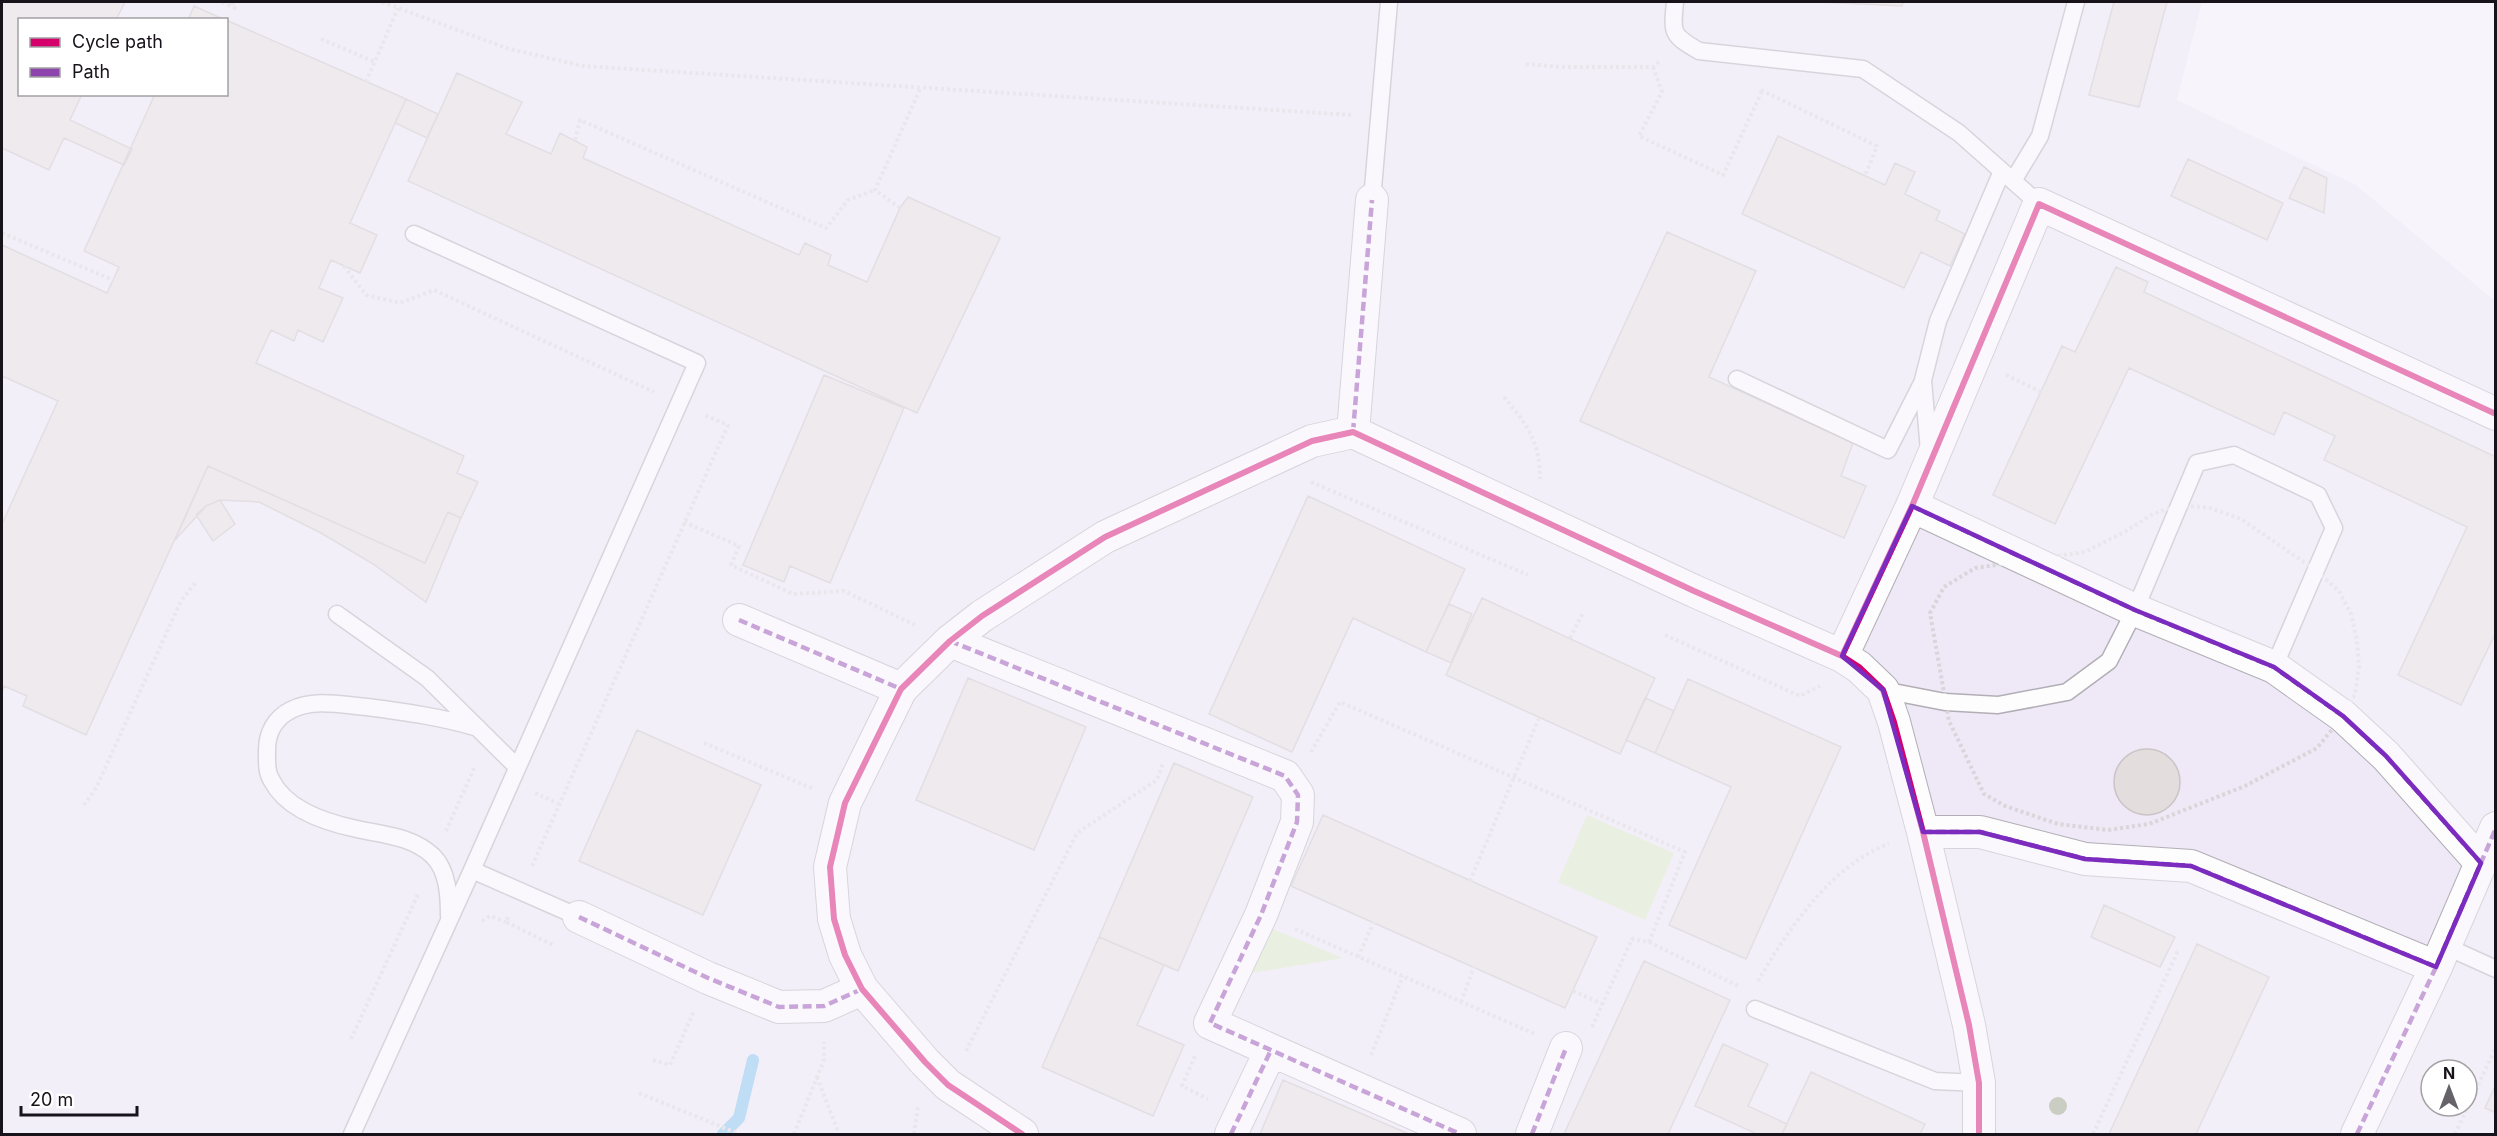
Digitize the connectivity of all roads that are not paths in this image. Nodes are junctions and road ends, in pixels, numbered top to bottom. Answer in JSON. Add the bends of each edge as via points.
{"nodes":[{"id":1,"x":1389,"y":2,"type":"edge"},
{"id":2,"x":1675,"y":2,"type":"edge"},
{"id":3,"x":2076,"y":2,"type":"edge"},
{"id":4,"x":2008,"y":176,"type":"junction"},
{"id":5,"x":1372,"y":200,"type":"joint"},
{"id":6,"x":2039,"y":204,"type":"junction"},
{"id":7,"x":414,"y":234,"type":"dead end"},
{"id":8,"x":1737,"y":379,"type":"dead end"},
{"id":9,"x":1923,"y":380,"type":"junction"},
{"id":10,"x":2496,"y":414,"type":"edge"},
{"id":11,"x":1353,"y":432,"type":"junction"},
{"id":12,"x":1929,"y":460,"type":"junction"},
{"id":13,"x":1912,"y":506,"type":"junction"},
{"id":14,"x":2135,"y":610,"type":"junction"},
{"id":15,"x":337,"y":614,"type":"dead end"},
{"id":16,"x":739,"y":620,"type":"dead end"},
{"id":17,"x":950,"y":641,"type":"junction"},
{"id":18,"x":1851,"y":661,"type":"junction"},
{"id":19,"x":2274,"y":667,"type":"junction"},
{"id":20,"x":900,"y":688,"type":"junction"},
{"id":21,"x":1883,"y":690,"type":"junction"},
{"id":22,"x":478,"y":729,"type":"junction"},
{"id":23,"x":517,"y":767,"type":"junction"},
{"id":24,"x":2496,"y":828,"type":"edge"},
{"id":25,"x":1923,"y":832,"type":"junction"},
{"id":26,"x":2481,"y":863,"type":"junction"},
{"id":27,"x":472,"y":870,"type":"junction"},
{"id":28,"x":579,"y":917,"type":"joint"},
{"id":29,"x":450,"y":919,"type":"junction"},
{"id":30,"x":2441,"y":957,"type":"junction"},
{"id":31,"x":2496,"y":969,"type":"edge"},
{"id":32,"x":862,"y":989,"type":"junction"},
{"id":33,"x":1755,"y":1009,"type":"dead end"},
{"id":34,"x":1566,"y":1048,"type":"road end"},
{"id":35,"x":1271,"y":1050,"type":"junction"},
{"id":36,"x":1979,"y":1083,"type":"junction"},
{"id":37,"x":1236,"y":1124,"type":"edge"},
{"id":38,"x":352,"y":1134,"type":"edge"},
{"id":39,"x":1022,"y":1134,"type":"edge"},
{"id":40,"x":1459,"y":1134,"type":"edge"},
{"id":41,"x":1532,"y":1134,"type":"edge"},
{"id":42,"x":1979,"y":1134,"type":"edge"},
{"id":43,"x":2358,"y":1134,"type":"edge"}],
"edges":[{"from":1,"to":5,"type":"lane"},
{"from":2,"to":4,"type":"lane","via":[[1673,29],[1680,40],[1699,51],[1863,69],[1959,133]]},
{"from":3,"to":4,"type":"lane","via":[[2040,136]]},
{"from":4,"to":6,"type":"lane"},
{"from":4,"to":9,"type":"lane","via":[[1938,321]]},
{"from":5,"to":11,"type":"street"},
{"from":6,"to":10,"type":"street"},
{"from":6,"to":12,"type":"street"},
{"from":7,"to":23,"type":"lane","via":[[697,363]]},
{"from":8,"to":9,"type":"lane","via":[[1888,450]]},
{"from":9,"to":12,"type":"lane"},
{"from":11,"to":17,"type":"street","via":[[1312,441],[1105,537],[981,616]]},
{"from":11,"to":18,"type":"street"},
{"from":12,"to":13,"type":"street"},
{"from":13,"to":14,"type":"street"},
{"from":13,"to":18,"type":"street"},
{"from":14,"to":19,"type":"street"},
{"from":14,"to":19,"type":"lane","via":[[2198,463],[2234,455],[2318,495],[2334,528]]},
{"from":14,"to":21,"type":"lane","via":[[2109,661],[2067,692],[1998,705],[1945,702]]},
{"from":15,"to":22,"type":"lane","via":[[427,678]]},
{"from":16,"to":20,"type":"street"},
{"from":17,"to":20,"type":"street"},
{"from":17,"to":35,"type":"street","via":[[1285,776],[1298,795],[1298,822],[1261,915],[1210,1023]]},
{"from":18,"to":21,"type":"street"},
{"from":19,"to":26,"type":"street","via":[[2343,716],[2386,756]]},
{"from":20,"to":32,"type":"street","via":[[845,802],[830,867],[834,919],[845,955]]},
{"from":21,"to":25,"type":"street"},
{"from":22,"to":23,"type":"lane"},
{"from":22,"to":29,"type":"lane","via":[[432,716],[312,703],[282,714],[267,741],[267,770],[278,790],[290,801],[335,824],[410,842],[434,857],[446,882]]},
{"from":23,"to":27,"type":"lane"},
{"from":24,"to":26,"type":"street"},
{"from":25,"to":30,"type":"street","via":[[1980,832],[2085,859],[2191,866]]},
{"from":25,"to":36,"type":"street"},
{"from":26,"to":30,"type":"street"},
{"from":27,"to":28,"type":"lane"},
{"from":27,"to":29,"type":"lane"},
{"from":28,"to":32,"type":"street","via":[[779,1007],[824,1005]]},
{"from":29,"to":38,"type":"lane"},
{"from":30,"to":31,"type":"lane"},
{"from":30,"to":43,"type":"street"},
{"from":32,"to":39,"type":"street","via":[[948,1085]]},
{"from":33,"to":36,"type":"lane","via":[[1935,1081]]},
{"from":34,"to":41,"type":"street"},
{"from":35,"to":37,"type":"street"},
{"from":35,"to":40,"type":"street"},
{"from":36,"to":42,"type":"street"}]}
